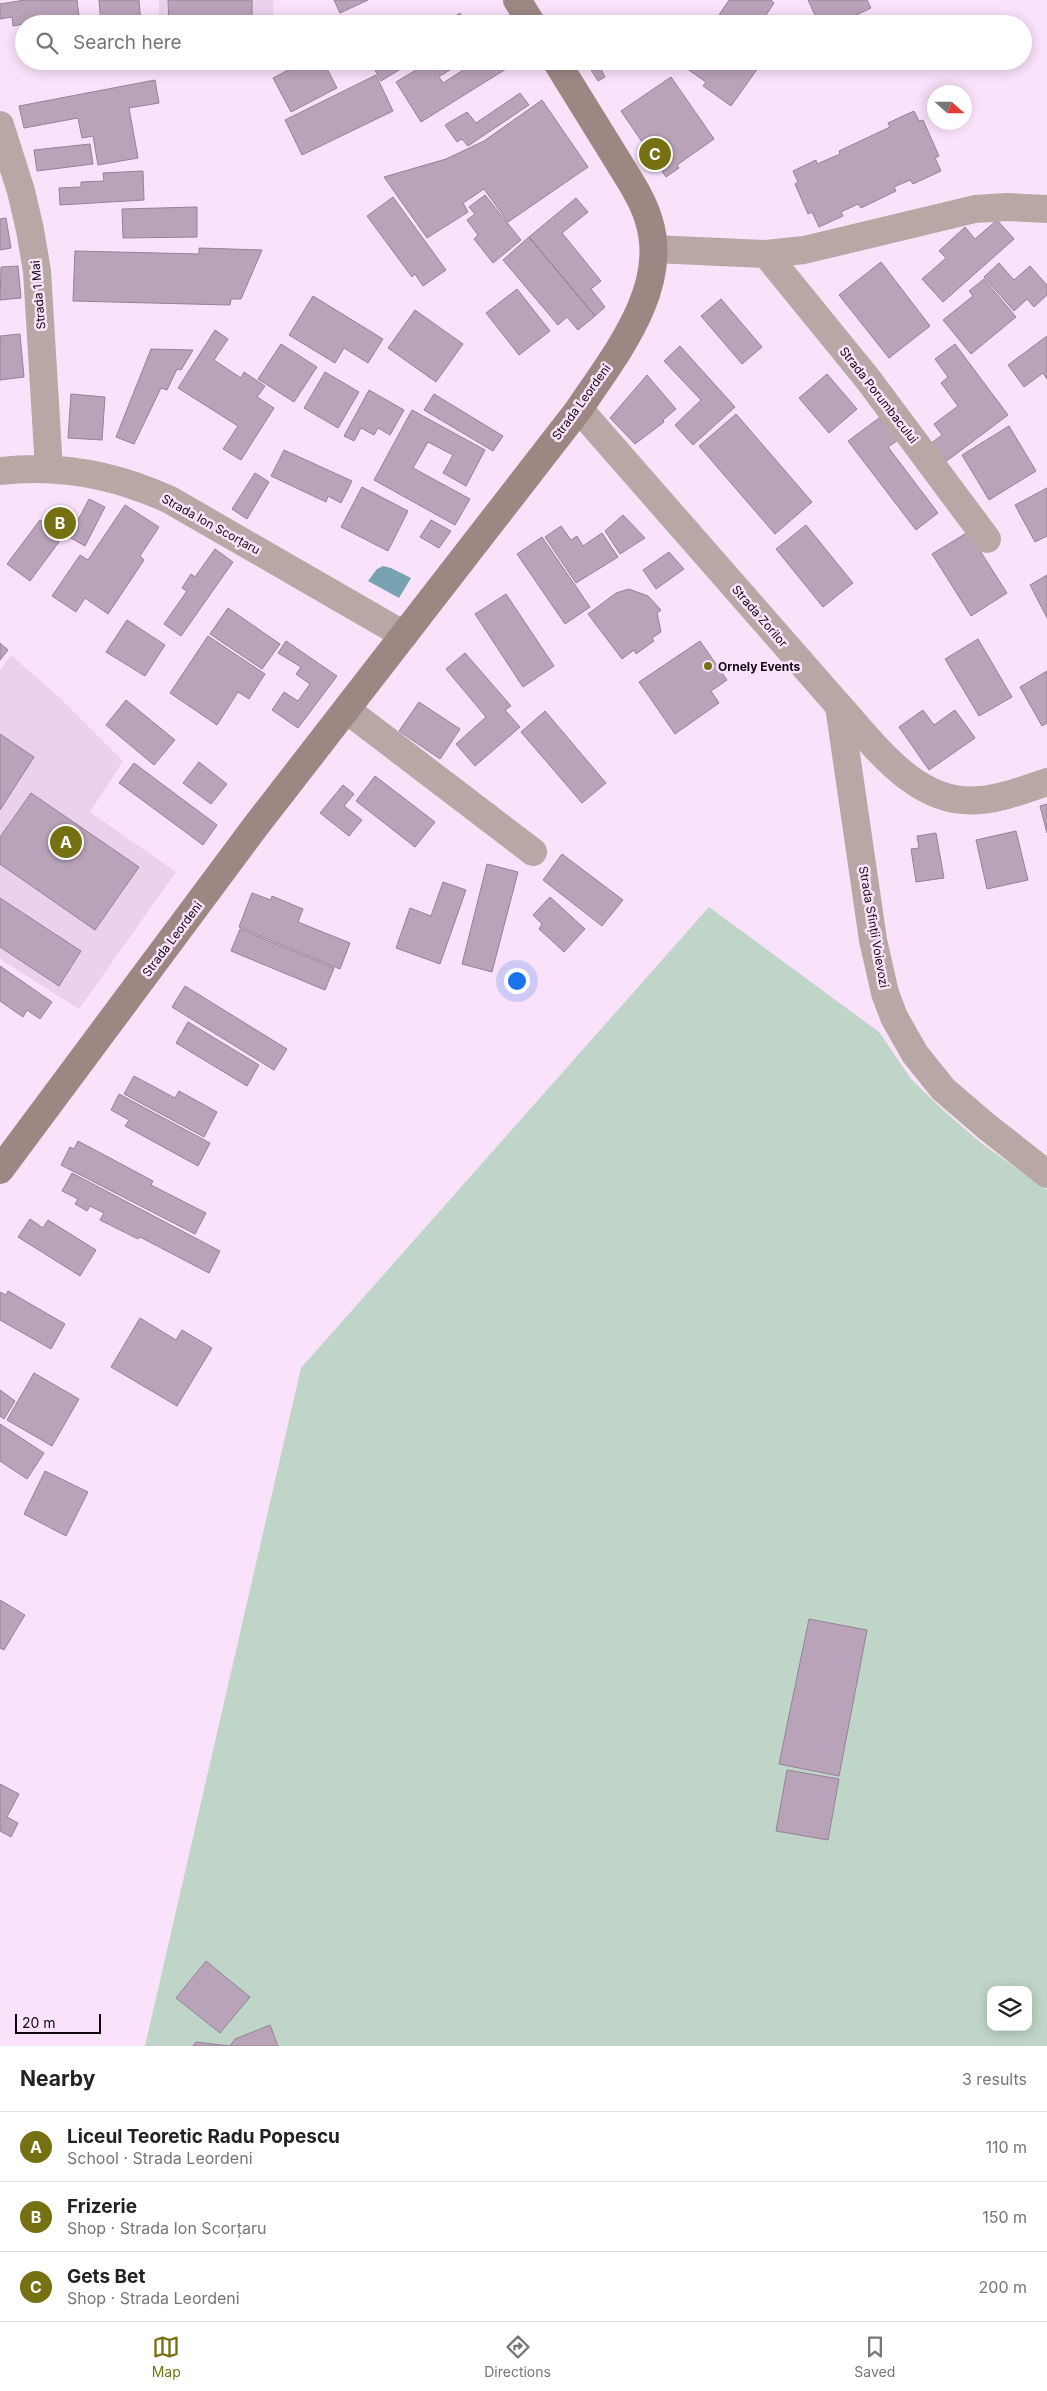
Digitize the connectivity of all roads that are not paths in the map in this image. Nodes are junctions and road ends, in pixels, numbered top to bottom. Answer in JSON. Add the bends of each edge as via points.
{"nodes":[{"id":1,"x":517,"y":0,"type":"edge"},
{"id":2,"x":526,"y":15,"type":"edge"},
{"id":3,"x":562,"y":70,"type":"edge"},
{"id":4,"x":0,"y":125,"type":"edge"},
{"id":5,"x":1046,"y":211,"type":"edge"},
{"id":6,"x":654,"y":249,"type":"junction"},
{"id":7,"x":766,"y":254,"type":"junction"},
{"id":8,"x":579,"y":408,"type":"junction"},
{"id":9,"x":49,"y":469,"type":"junction"},
{"id":10,"x":0,"y":471,"type":"edge"},
{"id":11,"x":987,"y":539,"type":"dead end"},
{"id":12,"x":404,"y":635,"type":"junction"},
{"id":13,"x":839,"y":706,"type":"junction"},
{"id":14,"x":347,"y":710,"type":"junction"},
{"id":15,"x":1047,"y":782,"type":"edge"},
{"id":16,"x":533,"y":852,"type":"dead end"},
{"id":17,"x":0,"y":1170,"type":"edge"},
{"id":18,"x":1047,"y":1174,"type":"edge"}],
"edges":[{"from":1,"to":2,"type":"main road"},
{"from":3,"to":6,"type":"main road","name":"Strada Leordeni","via":[[639,196],[649,222]]},
{"from":4,"to":9,"type":"street","name":"Strada 1 Mai","via":[[21,192],[37,271]]},
{"from":5,"to":7,"type":"street","via":[[1007,207],[975,210],[804,250]]},
{"from":6,"to":7,"type":"street"},
{"from":6,"to":8,"type":"main road","name":"Strada Leordeni","via":[[641,306],[627,335]]},
{"from":7,"to":11,"type":"street","name":"Strada Porumbacului","via":[[867,378]]},
{"from":8,"to":12,"type":"main road","name":"Strada Leordeni"},
{"from":8,"to":13,"type":"street","name":"Strada Zorilor"},
{"from":9,"to":10,"type":"street","name":"Strada Ion Scorțaru"},
{"from":9,"to":12,"type":"street","name":"Strada Ion Scorțaru","via":[[111,477],[164,496]]},
{"from":12,"to":14,"type":"main road","name":"Strada Leordeni"},
{"from":13,"to":15,"type":"street","name":"Strada Zorilor","via":[[897,768],[938,794],[981,800]]},
{"from":13,"to":18,"type":"street","name":"Strada Sfinții Voievozi","via":[[875,948],[894,1017],[915,1054],[943,1089]]},
{"from":14,"to":16,"type":"street"},
{"from":14,"to":17,"type":"main road","name":"Strada Leordeni"}]}
